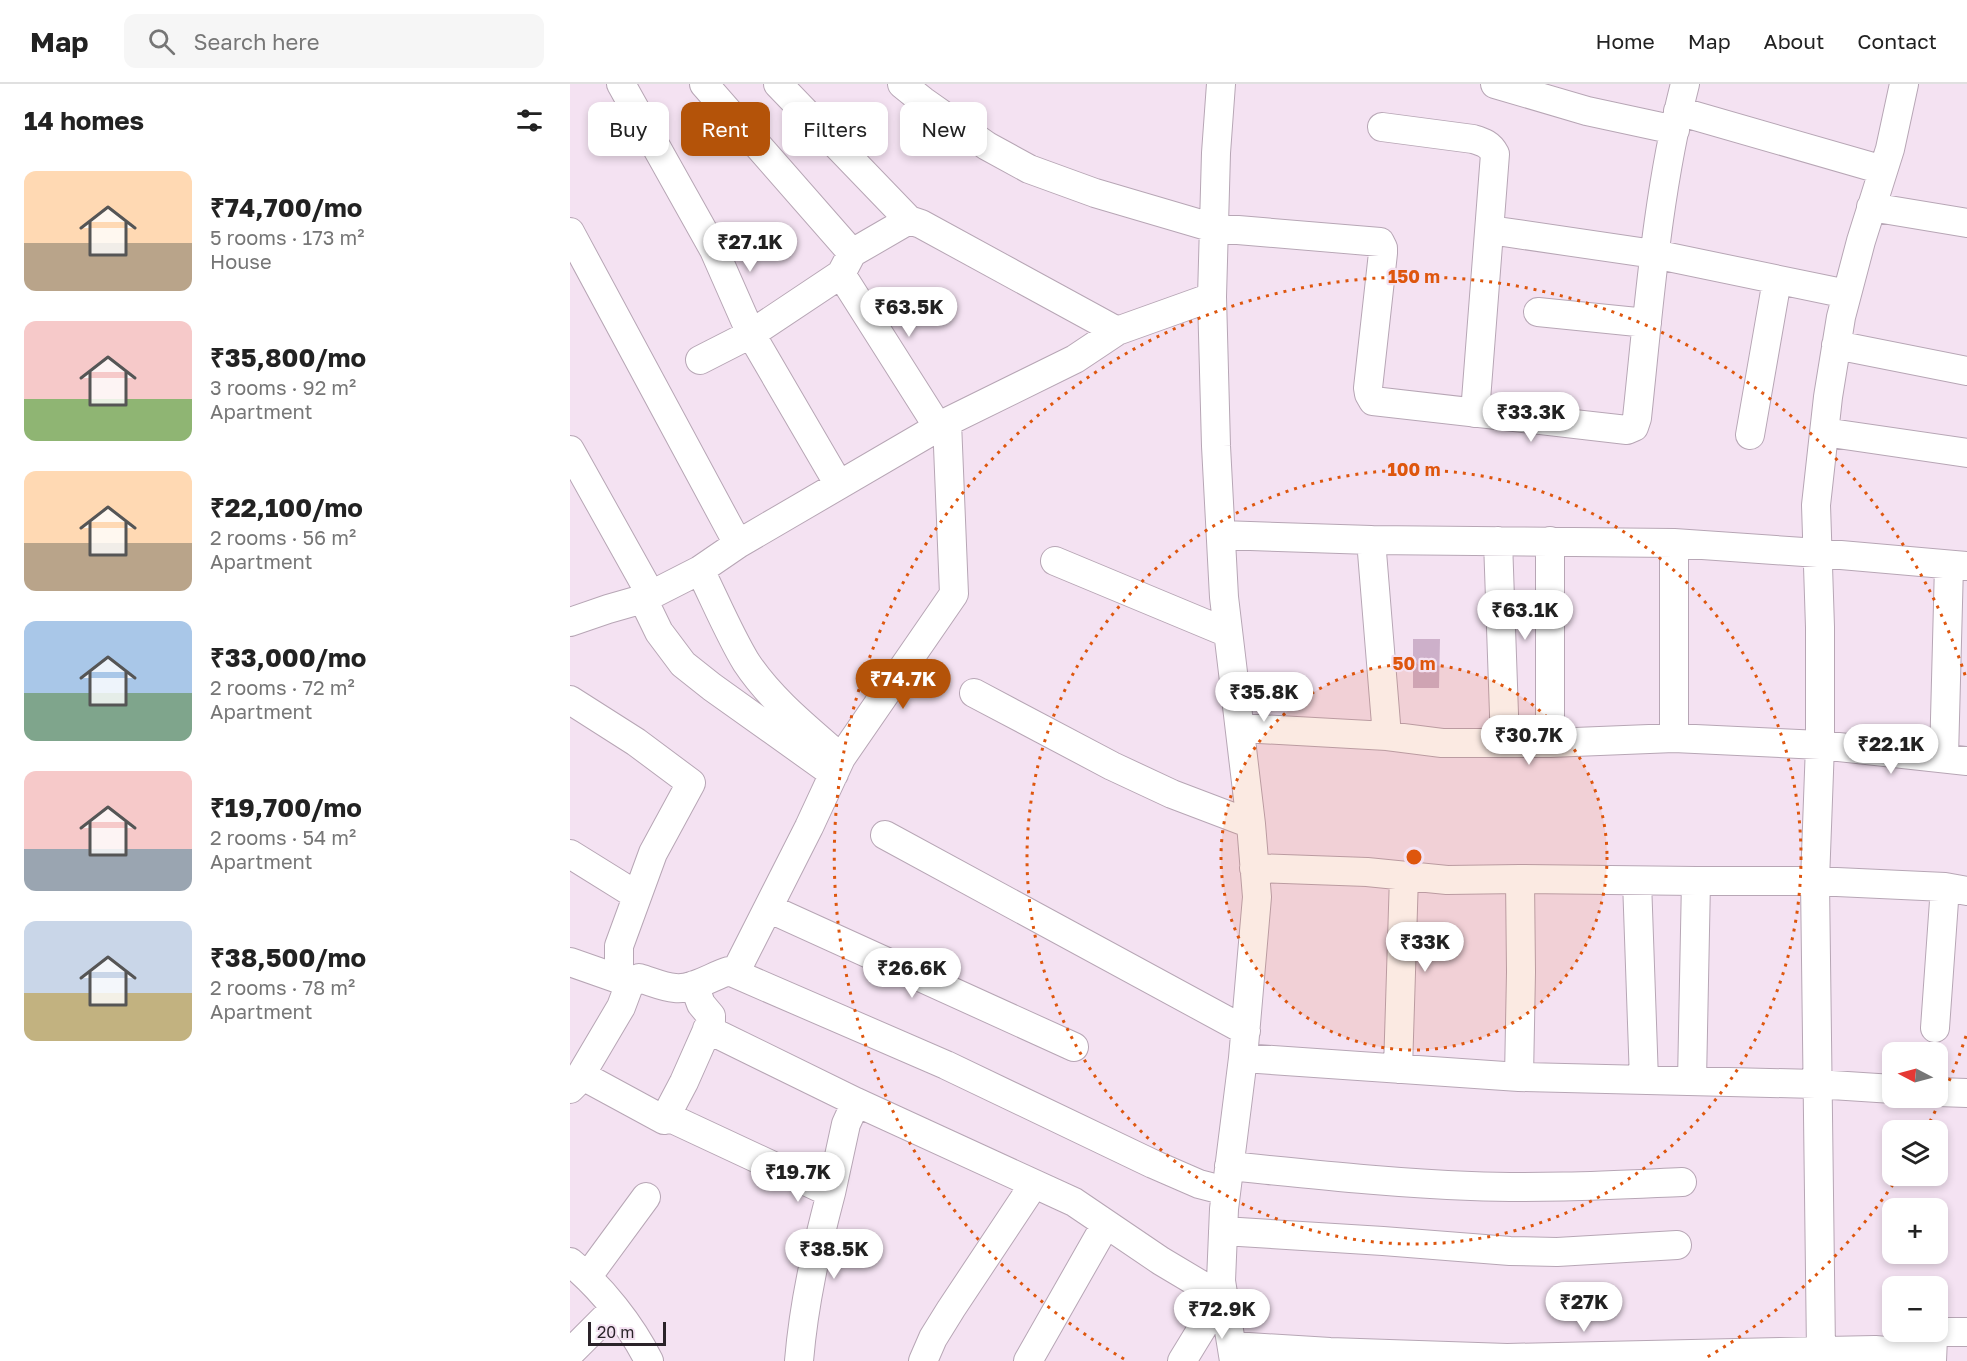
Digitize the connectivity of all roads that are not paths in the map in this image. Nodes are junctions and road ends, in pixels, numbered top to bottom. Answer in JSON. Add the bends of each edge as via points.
{"nodes":[{"id":1,"x":621,"y":84,"type":"edge"},
{"id":2,"x":704,"y":84,"type":"edge"},
{"id":3,"x":778,"y":84,"type":"edge"},
{"id":4,"x":902,"y":84,"type":"edge"},
{"id":5,"x":1221,"y":84,"type":"edge"},
{"id":6,"x":1495,"y":84,"type":"edge"},
{"id":7,"x":1904,"y":84,"type":"edge"},
{"id":8,"x":1679,"y":108,"type":"edge"},
{"id":9,"x":1382,"y":127,"type":"dead end"},
{"id":10,"x":1883,"y":170,"type":"junction"},
{"id":11,"x":1872,"y":207,"type":"junction"},
{"id":12,"x":909,"y":220,"type":"junction"},
{"id":13,"x":1967,"y":223,"type":"edge"},
{"id":14,"x":1214,"y":228,"type":"junction"},
{"id":15,"x":1490,"y":230,"type":"junction"},
{"id":16,"x":570,"y":232,"type":"edge"},
{"id":17,"x":1654,"y":254,"type":"junction"},
{"id":18,"x":847,"y":264,"type":"junction"},
{"id":19,"x":1777,"y":280,"type":"junction"},
{"id":20,"x":1847,"y":294,"type":"junction"},
{"id":21,"x":1212,"y":297,"type":"junction"},
{"id":22,"x":1538,"y":312,"type":"dead end"},
{"id":23,"x":1647,"y":323,"type":"junction"},
{"id":24,"x":1118,"y":331,"type":"junction"},
{"id":25,"x":752,"y":334,"type":"junction"},
{"id":26,"x":1836,"y":345,"type":"junction"},
{"id":27,"x":700,"y":360,"type":"dead end"},
{"id":28,"x":1967,"y":371,"type":"edge"},
{"id":29,"x":1475,"y":413,"type":"junction"},
{"id":30,"x":942,"y":425,"type":"junction"},
{"id":31,"x":1824,"y":432,"type":"junction"},
{"id":32,"x":1750,"y":435,"type":"dead end"},
{"id":33,"x":570,"y":450,"type":"edge"},
{"id":34,"x":1967,"y":453,"type":"edge"},
{"id":35,"x":838,"y":485,"type":"junction"},
{"id":36,"x":1221,"y":535,"type":"junction"},
{"id":37,"x":1371,"y":540,"type":"junction"},
{"id":38,"x":1498,"y":541,"type":"junction"},
{"id":39,"x":1550,"y":541,"type":"junction"},
{"id":40,"x":1674,"y":543,"type":"junction"},
{"id":41,"x":738,"y":544,"type":"junction"},
{"id":42,"x":1818,"y":553,"type":"junction"},
{"id":43,"x":1055,"y":561,"type":"dead end"},
{"id":44,"x":1958,"y":566,"type":"edge"},
{"id":45,"x":700,"y":570,"type":"junction"},
{"id":46,"x":647,"y":597,"type":"junction"},
{"id":47,"x":570,"y":622,"type":"edge"},
{"id":48,"x":1228,"y":633,"type":"junction"},
{"id":49,"x":974,"y":693,"type":"dead end"},
{"id":50,"x":570,"y":700,"type":"edge"},
{"id":51,"x":1241,"y":728,"type":"junction"},
{"id":52,"x":1387,"y":736,"type":"junction"},
{"id":53,"x":1674,"y":738,"type":"junction"},
{"id":54,"x":1504,"y":743,"type":"junction"},
{"id":55,"x":1550,"y":743,"type":"junction"},
{"id":56,"x":1820,"y":745,"type":"junction"},
{"id":57,"x":1955,"y":759,"type":"edge"},
{"id":58,"x":838,"y":766,"type":"junction"},
{"id":59,"x":1251,"y":824,"type":"junction"},
{"id":60,"x":885,"y":835,"type":"dead end"},
{"id":61,"x":570,"y":854,"type":"edge"},
{"id":62,"x":1254,"y":868,"type":"junction"},
{"id":63,"x":1404,"y":876,"type":"junction"},
{"id":64,"x":1520,"y":879,"type":"junction"},
{"id":65,"x":1637,"y":881,"type":"junction"},
{"id":66,"x":1696,"y":881,"type":"junction"},
{"id":67,"x":1815,"y":881,"type":"junction"},
{"id":68,"x":1956,"y":889,"type":"edge"},
{"id":69,"x":636,"y":895,"type":"junction"},
{"id":70,"x":768,"y":908,"type":"junction"},
{"id":71,"x":570,"y":962,"type":"edge"},
{"id":72,"x":735,"y":974,"type":"junction"},
{"id":73,"x":630,"y":983,"type":"junction"},
{"id":74,"x":694,"y":986,"type":"junction"},
{"id":75,"x":1935,"y":1028,"type":"dead end"},
{"id":76,"x":707,"y":1029,"type":"junction"},
{"id":77,"x":1244,"y":1044,"type":"junction"},
{"id":78,"x":1074,"y":1047,"type":"dead end"},
{"id":79,"x":1398,"y":1069,"type":"junction"},
{"id":80,"x":1519,"y":1077,"type":"junction"},
{"id":81,"x":1644,"y":1080,"type":"junction"},
{"id":82,"x":1692,"y":1081,"type":"junction"},
{"id":83,"x":575,"y":1082,"type":"edge"},
{"id":84,"x":1816,"y":1084,"type":"junction"},
{"id":85,"x":1882,"y":1088,"type":"edge"},
{"id":86,"x":1948,"y":1092,"type":"edge"},
{"id":87,"x":1967,"y":1093,"type":"edge"},
{"id":88,"x":856,"y":1102,"type":"junction"},
{"id":89,"x":666,"y":1116,"type":"junction"},
{"id":90,"x":1228,"y":1179,"type":"junction"},
{"id":91,"x":1682,"y":1182,"type":"dead end"},
{"id":92,"x":1034,"y":1184,"type":"junction"},
{"id":93,"x":831,"y":1193,"type":"junction"},
{"id":94,"x":646,"y":1197,"type":"dead end"},
{"id":95,"x":1106,"y":1224,"type":"junction"},
{"id":96,"x":1223,"y":1231,"type":"junction"},
{"id":97,"x":1677,"y":1245,"type":"dead end"},
{"id":98,"x":579,"y":1269,"type":"edge"},
{"id":99,"x":1223,"y":1294,"type":"junction"},
{"id":100,"x":614,"y":1309,"type":"junction"},
{"id":101,"x":1967,"y":1332,"type":"edge"},
{"id":102,"x":1821,"y":1351,"type":"junction"},
{"id":103,"x":570,"y":1353,"type":"edge"},
{"id":104,"x":1234,"y":1353,"type":"edge"},
{"id":105,"x":1875,"y":1356,"type":"edge"},
{"id":106,"x":1765,"y":1357,"type":"edge"},
{"id":107,"x":1614,"y":1358,"type":"edge"},
{"id":108,"x":1932,"y":1358,"type":"edge"},
{"id":109,"x":1483,"y":1359,"type":"edge"},
{"id":110,"x":649,"y":1361,"type":"edge"},
{"id":111,"x":799,"y":1361,"type":"edge"},
{"id":112,"x":923,"y":1361,"type":"edge"},
{"id":113,"x":1028,"y":1361,"type":"edge"},
{"id":114,"x":1182,"y":1361,"type":"edge"}],
"edges":[{"from":1,"to":25,"type":"street","via":[[714,250]]},
{"from":2,"to":18,"type":"street"},
{"from":3,"to":12,"type":"street"},
{"from":4,"to":14,"type":"street","via":[[987,146],[1029,169]]},
{"from":5,"to":14,"type":"street"},
{"from":6,"to":8,"type":"street","via":[[1587,111]]},
{"from":7,"to":10,"type":"street"},
{"from":8,"to":10,"type":"street"},
{"from":8,"to":17,"type":"street"},
{"from":9,"to":15,"type":"street","via":[[1487,143],[1495,154]]},
{"from":10,"to":11,"type":"street"},
{"from":11,"to":13,"type":"street"},
{"from":11,"to":20,"type":"street"},
{"from":12,"to":18,"type":"street"},
{"from":12,"to":24,"type":"street"},
{"from":14,"to":21,"type":"street"},
{"from":14,"to":29,"type":"street","via":[[1380,242],[1383,253],[1370,397],[1380,402]]},
{"from":15,"to":17,"type":"street"},
{"from":15,"to":29,"type":"street"},
{"from":16,"to":41,"type":"street"},
{"from":17,"to":19,"type":"street"},
{"from":17,"to":23,"type":"street"},
{"from":18,"to":25,"type":"street"},
{"from":18,"to":30,"type":"street"},
{"from":19,"to":20,"type":"street"},
{"from":19,"to":32,"type":"street"},
{"from":20,"to":26,"type":"street"},
{"from":21,"to":24,"type":"street"},
{"from":21,"to":36,"type":"street"},
{"from":22,"to":23,"type":"street"},
{"from":23,"to":29,"type":"street","via":[[1637,418],[1631,429]]},
{"from":24,"to":30,"type":"street","via":[[1075,359]]},
{"from":25,"to":27,"type":"street"},
{"from":25,"to":35,"type":"street"},
{"from":26,"to":28,"type":"street"},
{"from":26,"to":31,"type":"street"},
{"from":30,"to":35,"type":"street"},
{"from":30,"to":58,"type":"street","via":[[954,594]]},
{"from":31,"to":34,"type":"street"},
{"from":31,"to":42,"type":"street","via":[[1816,505]]},
{"from":33,"to":46,"type":"street"},
{"from":35,"to":41,"type":"street"},
{"from":36,"to":37,"type":"street"},
{"from":36,"to":48,"type":"street"},
{"from":37,"to":38,"type":"street"},
{"from":37,"to":52,"type":"street"},
{"from":38,"to":39,"type":"street"},
{"from":38,"to":54,"type":"street"},
{"from":39,"to":40,"type":"street"},
{"from":39,"to":55,"type":"street"},
{"from":40,"to":42,"type":"street"},
{"from":40,"to":53,"type":"street"},
{"from":41,"to":45,"type":"street"},
{"from":42,"to":44,"type":"street"},
{"from":42,"to":56,"type":"street"},
{"from":43,"to":48,"type":"street"},
{"from":44,"to":57,"type":"street"},
{"from":45,"to":46,"type":"street"},
{"from":45,"to":58,"type":"street","via":[[746,661]]},
{"from":46,"to":47,"type":"street"},
{"from":46,"to":58,"type":"street","via":[[658,632],[683,664],[712,687]]},
{"from":48,"to":51,"type":"street"},
{"from":49,"to":59,"type":"street","via":[[1112,766]]},
{"from":50,"to":69,"type":"street","via":[[691,783],[652,853]]},
{"from":51,"to":52,"type":"street"},
{"from":51,"to":59,"type":"street"},
{"from":52,"to":54,"type":"street","via":[[1442,743]]},
{"from":53,"to":55,"type":"street"},
{"from":53,"to":56,"type":"street"},
{"from":54,"to":55,"type":"street"},
{"from":56,"to":57,"type":"street"},
{"from":56,"to":67,"type":"street"},
{"from":58,"to":70,"type":"street"},
{"from":59,"to":62,"type":"street"},
{"from":60,"to":77,"type":"street"},
{"from":61,"to":69,"type":"street"},
{"from":62,"to":63,"type":"street"},
{"from":62,"to":77,"type":"street","via":[[1257,897]]},
{"from":63,"to":64,"type":"street"},
{"from":63,"to":79,"type":"street"},
{"from":64,"to":65,"type":"street"},
{"from":64,"to":80,"type":"street"},
{"from":65,"to":66,"type":"street"},
{"from":65,"to":81,"type":"street"},
{"from":66,"to":67,"type":"street"},
{"from":66,"to":82,"type":"street"},
{"from":67,"to":68,"type":"street"},
{"from":67,"to":84,"type":"street"},
{"from":68,"to":75,"type":"street"},
{"from":69,"to":73,"type":"street","via":[[619,946],[619,970]]},
{"from":70,"to":72,"type":"street"},
{"from":70,"to":78,"type":"street"},
{"from":71,"to":73,"type":"street"},
{"from":72,"to":74,"type":"street","via":[[722,973]]},
{"from":72,"to":90,"type":"street","via":[[946,1065],[1199,1184]]},
{"from":73,"to":74,"type":"street","via":[[639,978],[676,989]]},
{"from":73,"to":83,"type":"street","via":[[621,1007]]},
{"from":74,"to":76,"type":"street","via":[[711,1016]]},
{"from":76,"to":88,"type":"street"},
{"from":76,"to":89,"type":"street"},
{"from":77,"to":79,"type":"street"},
{"from":77,"to":90,"type":"street"},
{"from":79,"to":80,"type":"street"},
{"from":80,"to":81,"type":"street"},
{"from":81,"to":82,"type":"street"},
{"from":82,"to":84,"type":"street"},
{"from":83,"to":89,"type":"street","via":[[664,1120]]},
{"from":84,"to":85,"type":"street"},
{"from":84,"to":102,"type":"street"},
{"from":86,"to":87,"type":"street"},
{"from":88,"to":92,"type":"street"},
{"from":88,"to":93,"type":"street","via":[[846,1124]]},
{"from":89,"to":93,"type":"street"},
{"from":90,"to":91,"type":"street","via":[[1524,1187]]},
{"from":90,"to":96,"type":"street"},
{"from":92,"to":95,"type":"street","via":[[1074,1202]]},
{"from":92,"to":112,"type":"street","via":[[933,1338]]},
{"from":93,"to":111,"type":"street","via":[[814,1258]]},
{"from":94,"to":98,"type":"street"},
{"from":95,"to":99,"type":"street","via":[[1161,1261]]},
{"from":95,"to":113,"type":"street"},
{"from":96,"to":97,"type":"street","via":[[1510,1251]]},
{"from":96,"to":99,"type":"street"},
{"from":98,"to":100,"type":"street"},
{"from":99,"to":104,"type":"street"},
{"from":99,"to":114,"type":"street"},
{"from":100,"to":103,"type":"street"},
{"from":100,"to":110,"type":"street","via":[[638,1338]]},
{"from":101,"to":108,"type":"street","via":[[1937,1332]]},
{"from":102,"to":105,"type":"street"},
{"from":102,"to":106,"type":"street"},
{"from":104,"to":109,"type":"street","via":[[1330,1352]]},
{"from":105,"to":108,"type":"street"},
{"from":106,"to":107,"type":"street"},
{"from":107,"to":109,"type":"street"}]}
